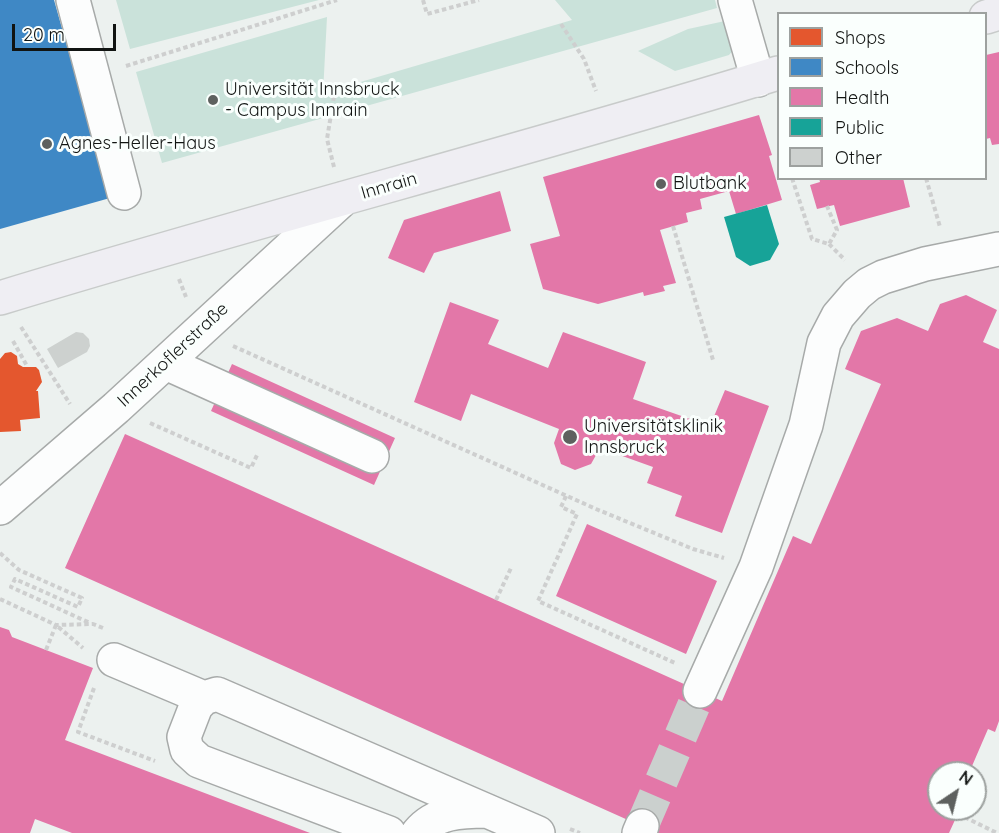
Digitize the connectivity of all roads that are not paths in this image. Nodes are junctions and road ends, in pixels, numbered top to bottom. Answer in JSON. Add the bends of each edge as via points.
{"nodes":[{"id":1,"x":73,"y":0,"type":"edge"},
{"id":2,"x":735,"y":0,"type":"edge"},
{"id":3,"x":768,"y":76,"type":"edge"},
{"id":4,"x":124,"y":192,"type":"dead end"},
{"id":5,"x":343,"y":199,"type":"junction"},
{"id":6,"x":999,"y":249,"type":"edge"},
{"id":7,"x":0,"y":298,"type":"edge"},
{"id":8,"x":165,"y":363,"type":"junction"},
{"id":9,"x":372,"y":456,"type":"dead end"},
{"id":10,"x":0,"y":508,"type":"edge"},
{"id":11,"x":114,"y":660,"type":"dead end"},
{"id":12,"x":700,"y":691,"type":"tunnel mouth"},
{"id":13,"x":204,"y":698,"type":"junction"},
{"id":14,"x":488,"y":811,"type":"junction"},
{"id":15,"x":389,"y":833,"type":"edge"},
{"id":16,"x":418,"y":833,"type":"edge"},
{"id":17,"x":538,"y":833,"type":"edge"}],
"edges":[{"from":1,"to":4,"type":"street","via":[[75,35]]},
{"from":2,"to":3,"type":"street"},
{"from":3,"to":5,"type":"main road","name":"Innrain"},
{"from":5,"to":7,"type":"main road","name":"Innrain"},
{"from":5,"to":8,"type":"street","name":"Innerkoflerstraße"},
{"from":6,"to":12,"type":"street","via":[[883,277],[856,294],[838,316],[824,342],[806,425],[756,567]]},
{"from":8,"to":9,"type":"street"},
{"from":8,"to":10,"type":"street","name":"Innerkoflerstraße"},
{"from":11,"to":13,"type":"street"},
{"from":13,"to":14,"type":"street","via":[[217,694]]},
{"from":13,"to":15,"type":"street","via":[[196,706],[184,737],[187,750],[200,761]]},
{"from":14,"to":16,"type":"street","via":[[463,811],[435,818]]},
{"from":14,"to":17,"type":"street"}]}
